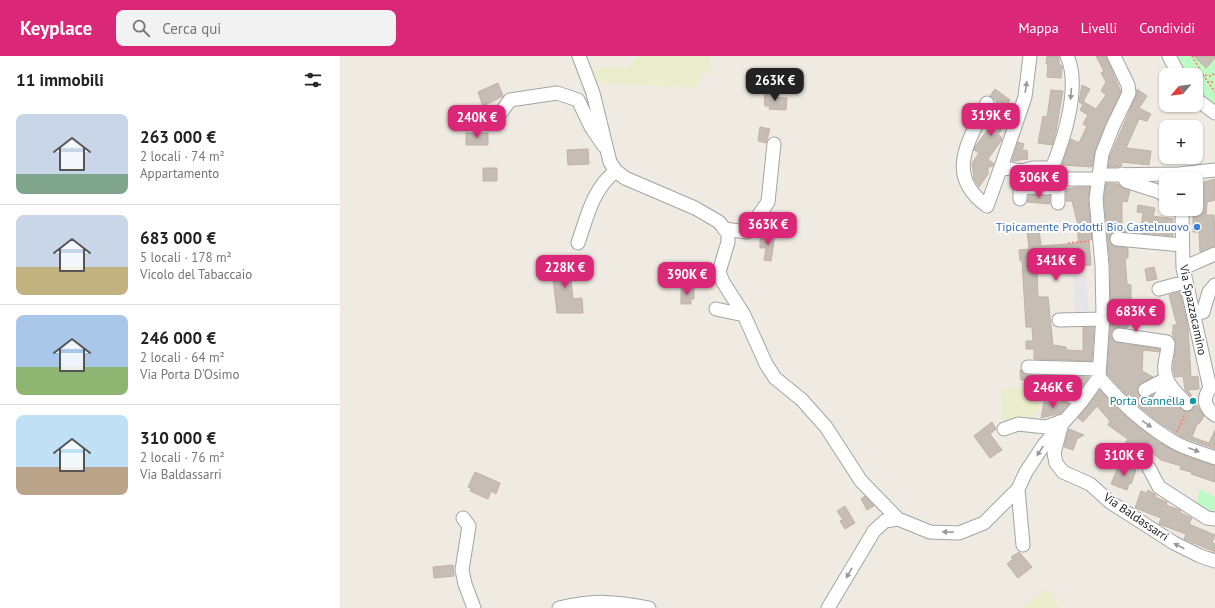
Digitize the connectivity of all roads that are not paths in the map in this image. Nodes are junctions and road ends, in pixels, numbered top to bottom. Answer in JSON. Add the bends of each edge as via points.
{"nodes":[{"id":1,"x":579,"y":56,"type":"edge"},
{"id":2,"x":1030,"y":56,"type":"edge"},
{"id":3,"x":1067,"y":56,"type":"edge"},
{"id":4,"x":1114,"y":56,"type":"edge"},
{"id":5,"x":1169,"y":56,"type":"edge"},
{"id":6,"x":1175,"y":68,"type":"edge"},
{"id":7,"x":987,"y":103,"type":"dead end"},
{"id":8,"x":1203,"y":104,"type":"edge"},
{"id":9,"x":1215,"y":113,"type":"edge"},
{"id":10,"x":494,"y":122,"type":"dead end"},
{"id":11,"x":774,"y":144,"type":"dead end"},
{"id":12,"x":608,"y":153,"type":"junction"},
{"id":13,"x":1001,"y":167,"type":"junction"},
{"id":14,"x":1215,"y":170,"type":"edge"},
{"id":15,"x":616,"y":172,"type":"junction"},
{"id":16,"x":1055,"y":174,"type":"junction"},
{"id":17,"x":1122,"y":174,"type":"junction"},
{"id":18,"x":1099,"y":177,"type":"junction"},
{"id":19,"x":1159,"y":192,"type":"edge"},
{"id":20,"x":1020,"y":199,"type":"dead end"},
{"id":21,"x":1058,"y":203,"type":"dead end"},
{"id":22,"x":1182,"y":216,"type":"edge"},
{"id":23,"x":724,"y":229,"type":"junction"},
{"id":24,"x":1117,"y":239,"type":"dead end"},
{"id":25,"x":578,"y":243,"type":"dead end"},
{"id":26,"x":1182,"y":245,"type":"junction"},
{"id":27,"x":1215,"y":254,"type":"edge"},
{"id":28,"x":1183,"y":268,"type":"junction"},
{"id":29,"x":1186,"y":282,"type":"junction"},
{"id":30,"x":1215,"y":285,"type":"edge"},
{"id":31,"x":1159,"y":289,"type":"dead end"},
{"id":32,"x":716,"y":309,"type":"dead end"},
{"id":33,"x":1194,"y":314,"type":"junction"},
{"id":34,"x":744,"y":315,"type":"junction"},
{"id":35,"x":1103,"y":319,"type":"junction"},
{"id":36,"x":1059,"y":320,"type":"dead end"},
{"id":37,"x":1109,"y":335,"type":"junction"},
{"id":38,"x":1028,"y":367,"type":"dead end"},
{"id":39,"x":1099,"y":373,"type":"junction"},
{"id":40,"x":1167,"y":382,"type":"junction"},
{"id":41,"x":1145,"y":390,"type":"dead end"},
{"id":42,"x":1213,"y":390,"type":"edge"},
{"id":43,"x":1065,"y":393,"type":"dead end"},
{"id":44,"x":1159,"y":400,"type":"dead end"},
{"id":45,"x":1082,"y":401,"type":"junction"},
{"id":46,"x":1187,"y":404,"type":"road end"},
{"id":47,"x":1215,"y":415,"type":"edge"},
{"id":48,"x":1063,"y":421,"type":"junction"},
{"id":49,"x":1004,"y":429,"type":"dead end"},
{"id":50,"x":1215,"y":458,"type":"edge"},
{"id":51,"x":1149,"y":468,"type":"dead end"},
{"id":52,"x":1018,"y":489,"type":"junction"},
{"id":53,"x":463,"y":518,"type":"dead end"},
{"id":54,"x":898,"y":518,"type":"junction"},
{"id":55,"x":1215,"y":519,"type":"edge"},
{"id":56,"x":1023,"y":546,"type":"dead end"},
{"id":57,"x":1215,"y":561,"type":"edge"},
{"id":58,"x":474,"y":608,"type":"edge"},
{"id":59,"x":559,"y":608,"type":"edge"},
{"id":60,"x":649,"y":608,"type":"edge"},
{"id":61,"x":828,"y":608,"type":"edge"}],
"edges":[{"from":1,"to":12,"type":"street","via":[[593,93]]},
{"from":13,"to":2,"type":"street","one_way":true,"via":[[1025,97]]},
{"from":3,"to":16,"type":"street","one_way":true,"via":[[1072,88],[1069,116]]},
{"from":4,"to":18,"type":"street","via":[[1128,85],[1129,93],[1102,154]]},
{"from":5,"to":6,"type":"street"},
{"from":7,"to":13,"type":"street","via":[[962,166],[966,184],[976,198],[987,206]]},
{"from":8,"to":9,"type":"street"},
{"from":10,"to":12,"type":"street","via":[[510,100],[557,93],[578,100],[591,128]]},
{"from":11,"to":23,"type":"street","via":[[768,202],[747,232]]},
{"from":12,"to":15,"type":"street"},
{"from":13,"to":16,"type":"street","via":[[1021,171],[1033,168]]},
{"from":14,"to":17,"type":"street","via":[[1179,174]]},
{"from":15,"to":23,"type":"street","via":[[695,208],[720,222]]},
{"from":15,"to":25,"type":"street","via":[[607,178],[594,198]]},
{"from":16,"to":18,"type":"street"},
{"from":16,"to":20,"type":"street","via":[[1048,188],[1027,187],[1020,191]]},
{"from":16,"to":21,"type":"street"},
{"from":17,"to":18,"type":"street"},
{"from":17,"to":19,"type":"street","via":[[1126,181]]},
{"from":18,"to":35,"type":"street","via":[[1096,215],[1102,265]]},
{"from":22,"to":26,"type":"street","name":"Via Spazzacamino"},
{"from":23,"to":34,"type":"street","via":[[728,233],[728,242],[719,272]]},
{"from":24,"to":26,"type":"street"},
{"from":26,"to":28,"type":"street","name":"Via Spazzacamino"},
{"from":27,"to":28,"type":"street"},
{"from":28,"to":29,"type":"street","name":"Via Spazzacamino"},
{"from":29,"to":31,"type":"street"},
{"from":29,"to":33,"type":"street","name":"Via Spazzacamino"},
{"from":30,"to":33,"type":"street","via":[[1209,292],[1202,312]]},
{"from":32,"to":34,"type":"street"},
{"from":33,"to":42,"type":"street","name":"Via Spazzacamino"},
{"from":34,"to":54,"type":"street","via":[[775,378],[802,400],[826,427],[868,491]]},
{"from":35,"to":36,"type":"street"},
{"from":35,"to":37,"type":"street"},
{"from":37,"to":39,"type":"street"},
{"from":37,"to":40,"type":"street","via":[[1166,342],[1168,344],[1164,365]]},
{"from":38,"to":39,"type":"street"},
{"from":39,"to":45,"type":"street"},
{"from":39,"to":50,"type":"street","one_way":true,"via":[[1115,397],[1132,413],[1173,441]]},
{"from":40,"to":41,"type":"street"},
{"from":40,"to":44,"type":"street"},
{"from":40,"to":46,"type":"street"},
{"from":42,"to":47,"type":"street","via":[[1205,401],[1207,409]]},
{"from":43,"to":45,"type":"street"},
{"from":45,"to":48,"type":"street"},
{"from":48,"to":49,"type":"street","via":[[1046,427],[1018,424]]},
{"from":48,"to":52,"type":"street","one_way":true,"via":[[1042,446]]},
{"from":57,"to":48,"type":"street","name":"Via Baldassarri","one_way":true,"via":[[1174,543],[1110,502],[1090,484],[1063,472],[1056,463],[1054,453]]},
{"from":51,"to":55,"type":"street","via":[[1159,487],[1201,514]]},
{"from":52,"to":54,"type":"street","one_way":true,"via":[[984,523],[959,533],[930,532]]},
{"from":52,"to":56,"type":"street"},
{"from":53,"to":58,"type":"street","via":[[469,526],[462,570]]},
{"from":54,"to":61,"type":"street","one_way":true,"via":[[885,521],[874,531]]},
{"from":59,"to":60,"type":"street","via":[[585,602],[608,601]]}]}
